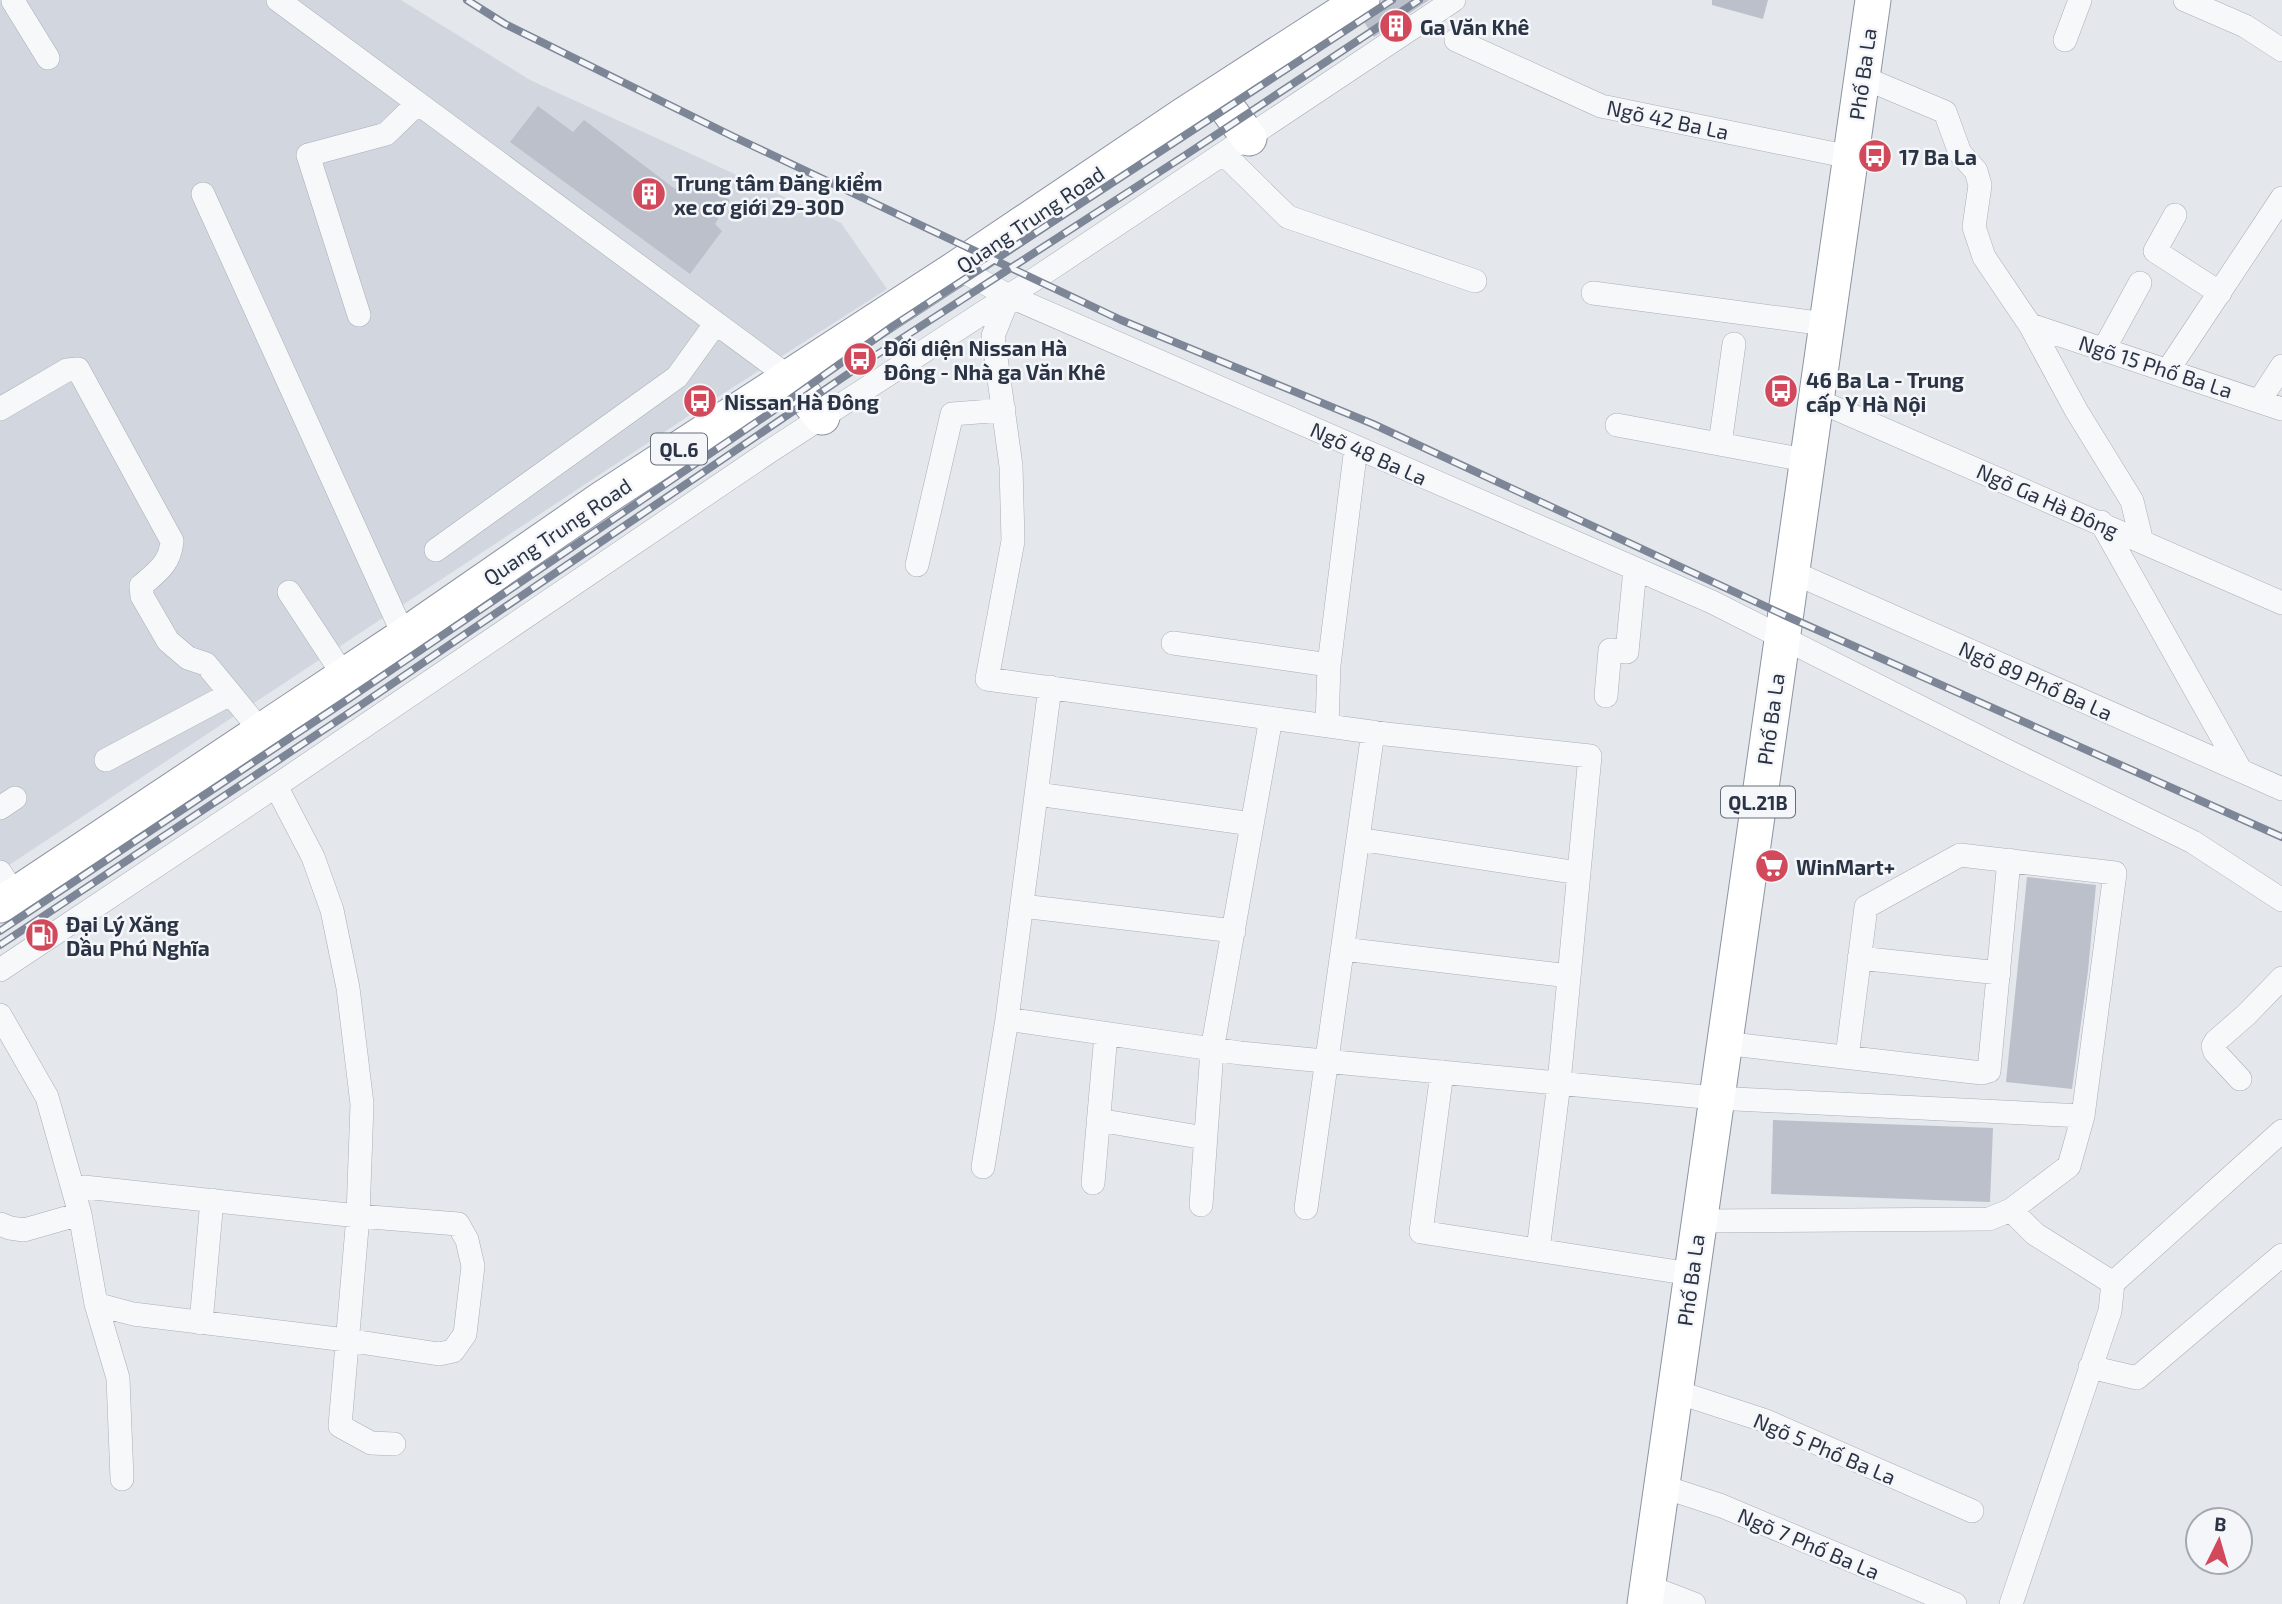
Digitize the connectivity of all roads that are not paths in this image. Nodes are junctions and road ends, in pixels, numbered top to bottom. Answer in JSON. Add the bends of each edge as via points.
{"nodes":[{"id":1,"x":15,"y":0,"type":"edge"},
{"id":2,"x":278,"y":0,"type":"edge"},
{"id":3,"x":1362,"y":0,"type":"edge"},
{"id":4,"x":1454,"y":0,"type":"edge"},
{"id":5,"x":1873,"y":0,"type":"edge"},
{"id":6,"x":2080,"y":0,"type":"edge"},
{"id":7,"x":2185,"y":0,"type":"edge"},
{"id":8,"x":1456,"y":40,"type":"dead end"},
{"id":9,"x":2065,"y":40,"type":"dead end"},
{"id":10,"x":2282,"y":50,"type":"edge"},
{"id":11,"x":48,"y":58,"type":"dead end"},
{"id":12,"x":1862,"y":77,"type":"junction"},
{"id":13,"x":1217,"y":94,"type":"junction"},
{"id":14,"x":418,"y":103,"type":"junction"},
{"id":15,"x":1236,"y":146,"type":"junction"},
{"id":16,"x":1850,"y":157,"type":"junction"},
{"id":17,"x":203,"y":194,"type":"dead end"},
{"id":18,"x":2282,"y":198,"type":"edge"},
{"id":19,"x":2175,"y":215,"type":"dead end"},
{"id":20,"x":957,"y":268,"type":"junction"},
{"id":21,"x":1475,"y":281,"type":"dead end"},
{"id":22,"x":2140,"y":283,"type":"dead end"},
{"id":23,"x":1593,"y":293,"type":"dead end"},
{"id":24,"x":2220,"y":293,"type":"junction"},
{"id":25,"x":1009,"y":296,"type":"junction"},
{"id":26,"x":359,"y":315,"type":"dead end"},
{"id":27,"x":716,"y":323,"type":"junction"},
{"id":28,"x":1825,"y":324,"type":"junction"},
{"id":29,"x":2030,"y":325,"type":"junction"},
{"id":30,"x":1734,"y":344,"type":"dead end"},
{"id":31,"x":2104,"y":349,"type":"junction"},
{"id":32,"x":2282,"y":366,"type":"edge"},
{"id":33,"x":2168,"y":370,"type":"junction"},
{"id":34,"x":789,"y":377,"type":"junction"},
{"id":35,"x":1814,"y":399,"type":"junction"},
{"id":36,"x":2260,"y":400,"type":"junction"},
{"id":37,"x":0,"y":409,"type":"edge"},
{"id":38,"x":2282,"y":409,"type":"edge"},
{"id":39,"x":1004,"y":410,"type":"junction"},
{"id":40,"x":822,"y":417,"type":"junction"},
{"id":41,"x":1617,"y":425,"type":"dead end"},
{"id":42,"x":1720,"y":444,"type":"junction"},
{"id":43,"x":1356,"y":447,"type":"junction"},
{"id":44,"x":1805,"y":460,"type":"junction"},
{"id":45,"x":2101,"y":522,"type":"junction"},
{"id":46,"x":2142,"y":542,"type":"junction"},
{"id":47,"x":436,"y":550,"type":"dead end"},
{"id":48,"x":918,"y":565,"type":"dead end"},
{"id":49,"x":1635,"y":569,"type":"junction"},
{"id":50,"x":1790,"y":571,"type":"junction"},
{"id":51,"x":289,"y":592,"type":"dead end"},
{"id":52,"x":2282,"y":603,"type":"edge"},
{"id":53,"x":404,"y":636,"type":"junction"},
{"id":54,"x":1782,"y":637,"type":"junction"},
{"id":55,"x":1173,"y":643,"type":"dead end"},
{"id":56,"x":1329,"y":665,"type":"junction"},
{"id":57,"x":344,"y":676,"type":"junction"},
{"id":58,"x":1050,"y":687,"type":"junction"},
{"id":59,"x":230,"y":694,"type":"junction"},
{"id":60,"x":1606,"y":696,"type":"dead end"},
{"id":61,"x":1271,"y":718,"type":"junction"},
{"id":62,"x":1327,"y":726,"type":"junction"},
{"id":63,"x":261,"y":731,"type":"junction"},
{"id":64,"x":1373,"y":732,"type":"junction"},
{"id":65,"x":106,"y":760,"type":"dead end"},
{"id":66,"x":2241,"y":771,"type":"junction"},
{"id":67,"x":276,"y":786,"type":"junction"},
{"id":68,"x":2282,"y":789,"type":"edge"},
{"id":69,"x":1037,"y":794,"type":"junction"},
{"id":70,"x":1252,"y":824,"type":"junction"},
{"id":71,"x":1358,"y":839,"type":"junction"},
{"id":72,"x":2010,"y":860,"type":"junction"},
{"id":73,"x":1579,"y":873,"type":"junction"},
{"id":74,"x":5,"y":891,"type":"edge"},
{"id":75,"x":2282,"y":900,"type":"edge"},
{"id":76,"x":1022,"y":906,"type":"junction"},
{"id":77,"x":1234,"y":931,"type":"junction"},
{"id":78,"x":1343,"y":949,"type":"junction"},
{"id":79,"x":1859,"y":958,"type":"junction"},
{"id":80,"x":0,"y":970,"type":"edge"},
{"id":81,"x":1999,"y":973,"type":"junction"},
{"id":82,"x":1569,"y":976,"type":"junction"},
{"id":83,"x":2282,"y":978,"type":"edge"},
{"id":84,"x":0,"y":1015,"type":"edge"},
{"id":85,"x":1007,"y":1019,"type":"junction"},
{"id":86,"x":1106,"y":1034,"type":"junction"},
{"id":87,"x":1723,"y":1043,"type":"junction"},
{"id":88,"x":1212,"y":1050,"type":"junction"},
{"id":89,"x":1847,"y":1057,"type":"junction"},
{"id":90,"x":1326,"y":1061,"type":"junction"},
{"id":91,"x":1442,"y":1072,"type":"junction"},
{"id":92,"x":2240,"y":1079,"type":"dead end"},
{"id":93,"x":1559,"y":1083,"type":"junction"},
{"id":94,"x":1715,"y":1098,"type":"junction"},
{"id":95,"x":2083,"y":1116,"type":"junction"},
{"id":96,"x":1098,"y":1120,"type":"junction"},
{"id":97,"x":2282,"y":1131,"type":"edge"},
{"id":98,"x":1205,"y":1138,"type":"junction"},
{"id":99,"x":983,"y":1167,"type":"dead end"},
{"id":100,"x":1093,"y":1183,"type":"dead end"},
{"id":101,"x":84,"y":1187,"type":"dead end"},
{"id":102,"x":212,"y":1200,"type":"junction"},
{"id":103,"x":1201,"y":1205,"type":"dead end"},
{"id":104,"x":1306,"y":1208,"type":"dead end"},
{"id":105,"x":2011,"y":1210,"type":"junction"},
{"id":106,"x":80,"y":1214,"type":"junction"},
{"id":107,"x":358,"y":1216,"type":"junction"},
{"id":108,"x":1698,"y":1221,"type":"junction"},
{"id":109,"x":0,"y":1224,"type":"edge"},
{"id":110,"x":1538,"y":1250,"type":"junction"},
{"id":111,"x":2282,"y":1255,"type":"edge"},
{"id":112,"x":1691,"y":1274,"type":"junction"},
{"id":113,"x":2113,"y":1283,"type":"junction"},
{"id":114,"x":96,"y":1304,"type":"junction"},
{"id":115,"x":201,"y":1323,"type":"junction"},
{"id":116,"x":346,"y":1340,"type":"junction"},
{"id":117,"x":2091,"y":1367,"type":"junction"},
{"id":118,"x":1674,"y":1391,"type":"junction"},
{"id":119,"x":394,"y":1444,"type":"dead end"},
{"id":120,"x":122,"y":1479,"type":"dead end"},
{"id":121,"x":1661,"y":1486,"type":"junction"},
{"id":122,"x":1972,"y":1511,"type":"dead end"},
{"id":123,"x":1646,"y":1595,"type":"edge"},
{"id":124,"x":1694,"y":1604,"type":"edge"},
{"id":125,"x":1955,"y":1604,"type":"edge"},
{"id":126,"x":2011,"y":1604,"type":"edge"}],
"edges":[{"from":1,"to":11,"type":"street"},
{"from":2,"to":14,"type":"street"},
{"from":3,"to":13,"type":"highway","name":"Quang Trung Road","number":"QL.6"},
{"from":4,"to":15,"type":"street"},
{"from":5,"to":12,"type":"highway","name":"Phố Ba La","number":"QL.21B"},
{"from":6,"to":9,"type":"street"},
{"from":7,"to":10,"type":"street","via":[[2234,20]]},
{"from":8,"to":16,"type":"street","name":"Ngõ 42 Ba La","via":[[1601,106]]},
{"from":12,"to":16,"type":"highway","name":"Phố Ba La","number":"QL.21B"},
{"from":12,"to":29,"type":"street","via":[[1945,112],[1960,153],[1976,172],[1980,186],[1974,227],[1984,257]]},
{"from":13,"to":15,"type":"highway"},
{"from":13,"to":20,"type":"highway","name":"Quang Trung Road","number":"QL.6"},
{"from":14,"to":26,"type":"street","via":[[386,134],[308,155]]},
{"from":14,"to":27,"type":"street"},
{"from":15,"to":21,"type":"street","via":[[1287,217]]},
{"from":15,"to":25,"type":"street"},
{"from":16,"to":28,"type":"highway","name":"Phố Ba La","number":"QL.21B"},
{"from":17,"to":53,"type":"street"},
{"from":18,"to":24,"type":"street"},
{"from":19,"to":24,"type":"street","via":[[2155,251]]},
{"from":20,"to":25,"type":"street","name":"Ngõ 48 Ba La"},
{"from":20,"to":34,"type":"highway","name":"Quang Trung Road","number":"QL.6"},
{"from":22,"to":31,"type":"street"},
{"from":23,"to":28,"type":"street"},
{"from":24,"to":33,"type":"street"},
{"from":25,"to":39,"type":"street","via":[[993,336]]},
{"from":25,"to":40,"type":"street"},
{"from":25,"to":43,"type":"street","name":"Ngõ 48 Ba La"},
{"from":27,"to":34,"type":"street"},
{"from":27,"to":47,"type":"street","via":[[677,377]]},
{"from":28,"to":35,"type":"highway","name":"Phố Ba La","number":"QL.21B"},
{"from":29,"to":31,"type":"street","name":"Ngõ 15 Phố Ba La"},
{"from":29,"to":46,"type":"street","via":[[2132,501]]},
{"from":30,"to":42,"type":"street"},
{"from":31,"to":33,"type":"street","name":"Ngõ 15 Phố Ba La"},
{"from":32,"to":36,"type":"street"},
{"from":33,"to":36,"type":"street","name":"Ngõ 15 Phố Ba La"},
{"from":34,"to":40,"type":"highway"},
{"from":34,"to":53,"type":"highway","name":"Quang Trung Road","number":"QL.6"},
{"from":35,"to":44,"type":"highway","name":"Phố Ba La","number":"QL.21B"},
{"from":35,"to":45,"type":"street","name":"Ngõ Ga Hà Đông"},
{"from":36,"to":38,"type":"street","name":"Ngõ 15 Phố Ba La"},
{"from":37,"to":59,"type":"street","via":[[67,370],[78,369],[172,541],[171,555],[141,586],[142,596],[168,641],[188,658],[206,664]]},
{"from":39,"to":48,"type":"street","via":[[952,414]]},
{"from":39,"to":58,"type":"street","via":[[1012,466],[1013,541],[987,679]]},
{"from":40,"to":67,"type":"street"},
{"from":41,"to":42,"type":"street"},
{"from":42,"to":44,"type":"street"},
{"from":43,"to":49,"type":"street","name":"Ngõ 48 Ba La"},
{"from":43,"to":56,"type":"street"},
{"from":44,"to":50,"type":"highway","name":"Phố Ba La","number":"QL.21B"},
{"from":45,"to":46,"type":"street","name":"Ngõ Ga Hà Đông"},
{"from":45,"to":66,"type":"street"},
{"from":46,"to":52,"type":"street","name":"Ngõ Ga Hà Đông"},
{"from":49,"to":54,"type":"street","name":"Ngõ 48 Ba La"},
{"from":49,"to":60,"type":"street","via":[[1627,652],[1610,650]]},
{"from":50,"to":54,"type":"highway","name":"Phố Ba La","number":"QL.21B"},
{"from":50,"to":66,"type":"street","name":"Ngõ 89 Phố Ba La"},
{"from":51,"to":57,"type":"street"},
{"from":53,"to":57,"type":"highway","name":"Quang Trung Road","number":"QL.6"},
{"from":54,"to":75,"type":"street","name":"Ngõ 48 Ba La","via":[[2193,842]]},
{"from":54,"to":87,"type":"highway","name":"Phố Ba La","number":"QL.21B"},
{"from":55,"to":56,"type":"street"},
{"from":56,"to":62,"type":"street"},
{"from":57,"to":63,"type":"highway","name":"Quang Trung Road","number":"QL.6"},
{"from":58,"to":61,"type":"street"},
{"from":58,"to":69,"type":"street"},
{"from":59,"to":63,"type":"street"},
{"from":59,"to":65,"type":"street"},
{"from":61,"to":62,"type":"street"},
{"from":61,"to":70,"type":"street"},
{"from":62,"to":64,"type":"street"},
{"from":63,"to":74,"type":"highway","name":"Quang Trung Road","number":"QL.6"},
{"from":64,"to":71,"type":"street"},
{"from":64,"to":73,"type":"street","via":[[1590,756]]},
{"from":66,"to":68,"type":"street","name":"Ngõ 89 Phố Ba La"},
{"from":67,"to":80,"type":"street"},
{"from":67,"to":107,"type":"street","via":[[313,857],[332,910],[348,988],[362,1104]]},
{"from":69,"to":70,"type":"street"},
{"from":69,"to":76,"type":"street"},
{"from":70,"to":77,"type":"street"},
{"from":71,"to":73,"type":"street"},
{"from":71,"to":78,"type":"street"},
{"from":72,"to":79,"type":"street","via":[[1960,855],[1866,907]]},
{"from":72,"to":81,"type":"street"},
{"from":72,"to":95,"type":"street","via":[[2115,873]]},
{"from":73,"to":82,"type":"street"},
{"from":76,"to":77,"type":"street"},
{"from":76,"to":85,"type":"street"},
{"from":77,"to":88,"type":"street"},
{"from":78,"to":82,"type":"street"},
{"from":78,"to":90,"type":"street"},
{"from":79,"to":81,"type":"street"},
{"from":79,"to":89,"type":"street"},
{"from":81,"to":89,"type":"street","via":[[1991,1066],[1986,1073]]},
{"from":82,"to":93,"type":"street"},
{"from":83,"to":92,"type":"street","via":[[2213,1046]]},
{"from":84,"to":106,"type":"street","via":[[47,1097]]},
{"from":85,"to":86,"type":"street"},
{"from":85,"to":99,"type":"street"},
{"from":86,"to":88,"type":"street"},
{"from":86,"to":96,"type":"street"},
{"from":87,"to":89,"type":"street"},
{"from":87,"to":94,"type":"highway","name":"Phố Ba La","number":"QL.21B"},
{"from":88,"to":90,"type":"street"},
{"from":88,"to":98,"type":"street"},
{"from":90,"to":91,"type":"street"},
{"from":90,"to":104,"type":"street"},
{"from":91,"to":93,"type":"street"},
{"from":91,"to":110,"type":"street","via":[[1421,1232]]},
{"from":93,"to":94,"type":"street"},
{"from":93,"to":110,"type":"street"},
{"from":94,"to":95,"type":"street"},
{"from":94,"to":108,"type":"highway","name":"Phố Ba La","number":"QL.21B"},
{"from":95,"to":105,"type":"street","via":[[2069,1166]]},
{"from":96,"to":98,"type":"street"},
{"from":96,"to":100,"type":"street"},
{"from":97,"to":113,"type":"street"},
{"from":98,"to":103,"type":"street"},
{"from":101,"to":102,"type":"street"},
{"from":102,"to":107,"type":"street"},
{"from":102,"to":115,"type":"street"},
{"from":105,"to":108,"type":"street","via":[[1989,1219]]},
{"from":105,"to":113,"type":"street","via":[[2035,1234]]},
{"from":106,"to":109,"type":"street","via":[[24,1230]]},
{"from":106,"to":114,"type":"street"},
{"from":107,"to":116,"type":"street"},
{"from":107,"to":116,"type":"street","via":[[458,1224],[473,1266],[465,1334],[453,1351],[439,1354]]},
{"from":108,"to":112,"type":"highway","name":"Phố Ba La","number":"QL.21B"},
{"from":110,"to":112,"type":"street"},
{"from":111,"to":117,"type":"street","via":[[2137,1378]]},
{"from":112,"to":118,"type":"highway","name":"Phố Ba La","number":"QL.21B"},
{"from":113,"to":117,"type":"street","via":[[2110,1311]]},
{"from":114,"to":115,"type":"street"},
{"from":114,"to":120,"type":"street","via":[[118,1378]]},
{"from":115,"to":116,"type":"street"},
{"from":116,"to":119,"type":"street","via":[[340,1426],[371,1443]]},
{"from":117,"to":126,"type":"street"},
{"from":118,"to":121,"type":"highway","name":"Phố Ba La","number":"QL.21B"},
{"from":118,"to":122,"type":"street","name":"Ngõ 5 Phố Ba La","via":[[1766,1421]]},
{"from":121,"to":123,"type":"highway","name":"Phố Ba La","number":"QL.21B"},
{"from":121,"to":125,"type":"street","name":"Ngõ 7 Phố Ba La","via":[[1722,1506]]},
{"from":123,"to":124,"type":"street"}]}
